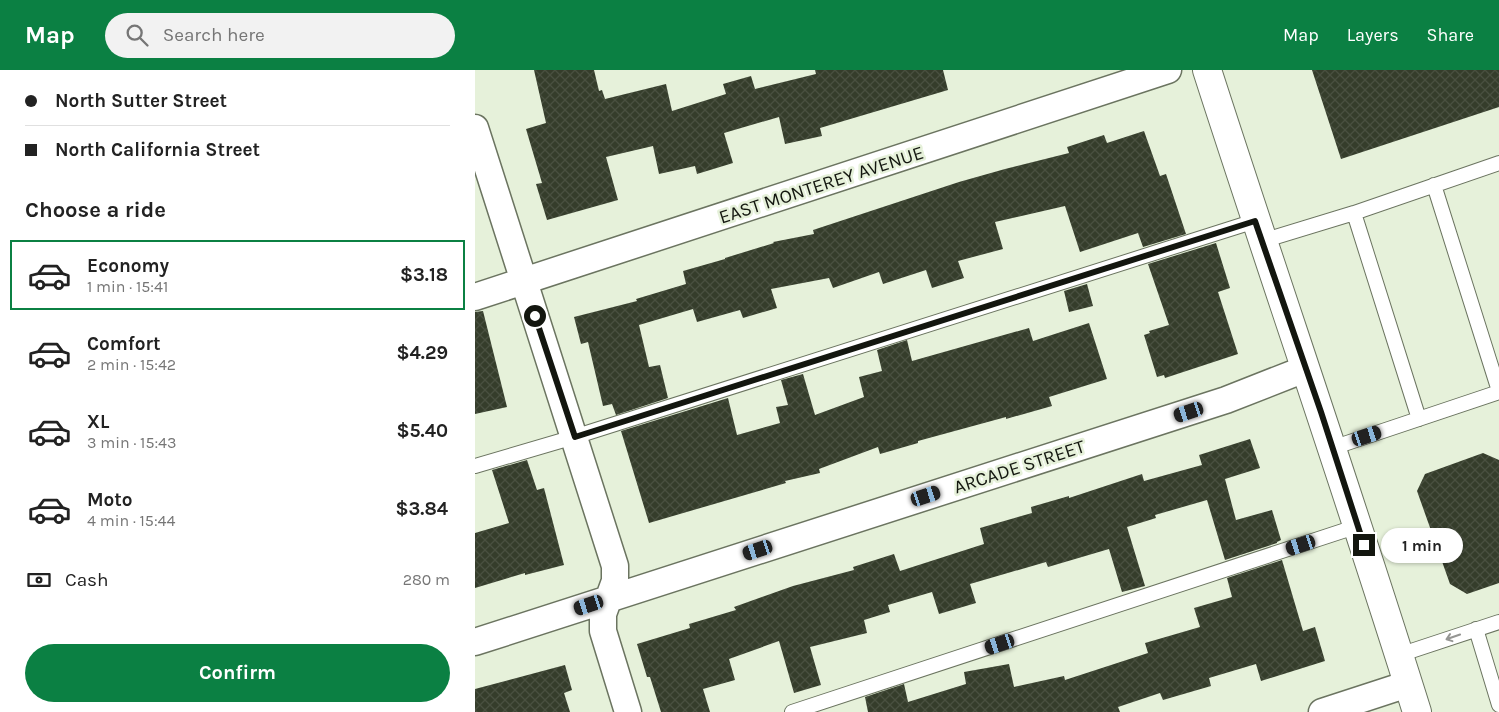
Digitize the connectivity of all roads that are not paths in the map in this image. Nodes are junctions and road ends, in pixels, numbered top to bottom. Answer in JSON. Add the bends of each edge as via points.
{"nodes":[{"id":1,"x":1168,"y":70,"type":"edge"},
{"id":2,"x":1207,"y":70,"type":"edge"},
{"id":3,"x":475,"y":128,"type":"edge"},
{"id":4,"x":1499,"y":163,"type":"edge"},
{"id":5,"x":1434,"y":185,"type":"junction"},
{"id":6,"x":1354,"y":213,"type":"junction"},
{"id":7,"x":1259,"y":231,"type":"junction"},
{"id":8,"x":523,"y":281,"type":"junction"},
{"id":9,"x":475,"y":297,"type":"edge"},
{"id":10,"x":1305,"y":369,"type":"junction"},
{"id":11,"x":1499,"y":392,"type":"edge"},
{"id":12,"x":1419,"y":419,"type":"junction"},
{"id":13,"x":575,"y":437,"type":"junction"},
{"id":14,"x":1333,"y":448,"type":"junction"},
{"id":15,"x":475,"y":466,"type":"edge"},
{"id":16,"x":1358,"y":526,"type":"junction"},
{"id":17,"x":608,"y":598,"type":"junction"},
{"id":18,"x":1499,"y":622,"type":"edge"},
{"id":19,"x":1476,"y":629,"type":"junction"},
{"id":20,"x":475,"y":642,"type":"edge"},
{"id":21,"x":1399,"y":655,"type":"junction"},
{"id":22,"x":1408,"y":684,"type":"junction"},
{"id":23,"x":1499,"y":705,"type":"edge"},
{"id":24,"x":628,"y":712,"type":"edge"},
{"id":25,"x":793,"y":712,"type":"edge"},
{"id":26,"x":1322,"y":712,"type":"edge"},
{"id":27,"x":1417,"y":712,"type":"edge"}],
"edges":[{"from":1,"to":8,"type":"street","name":"EAST MONTEREY AVENUE"},
{"from":2,"to":7,"type":"street"},
{"from":3,"to":8,"type":"street"},
{"from":4,"to":5,"type":"lane"},
{"from":5,"to":6,"type":"lane"},
{"from":5,"to":11,"type":"lane"},
{"from":6,"to":7,"type":"lane"},
{"from":6,"to":12,"type":"lane"},
{"from":7,"to":10,"type":"street"},
{"from":7,"to":13,"type":"lane"},
{"from":8,"to":9,"type":"street","name":"EAST MONTEREY AVENUE"},
{"from":8,"to":13,"type":"street"},
{"from":10,"to":14,"type":"street"},
{"from":10,"to":17,"type":"street","name":"ARCADE STREET","via":[[1226,400]]},
{"from":11,"to":12,"type":"lane"},
{"from":12,"to":14,"type":"lane"},
{"from":13,"to":15,"type":"lane"},
{"from":13,"to":17,"type":"street","via":[[615,566],[615,581]]},
{"from":14,"to":16,"type":"street"},
{"from":16,"to":21,"type":"street"},
{"from":16,"to":25,"type":"lane"},
{"from":17,"to":20,"type":"street","name":"ARCADE STREET"},
{"from":17,"to":24,"type":"street","via":[[603,614],[603,631]]},
{"from":18,"to":19,"type":"lane"},
{"from":19,"to":21,"type":"lane","one_way":true},
{"from":19,"to":23,"type":"lane"},
{"from":21,"to":22,"type":"street"},
{"from":22,"to":26,"type":"street"},
{"from":22,"to":27,"type":"street"}]}
